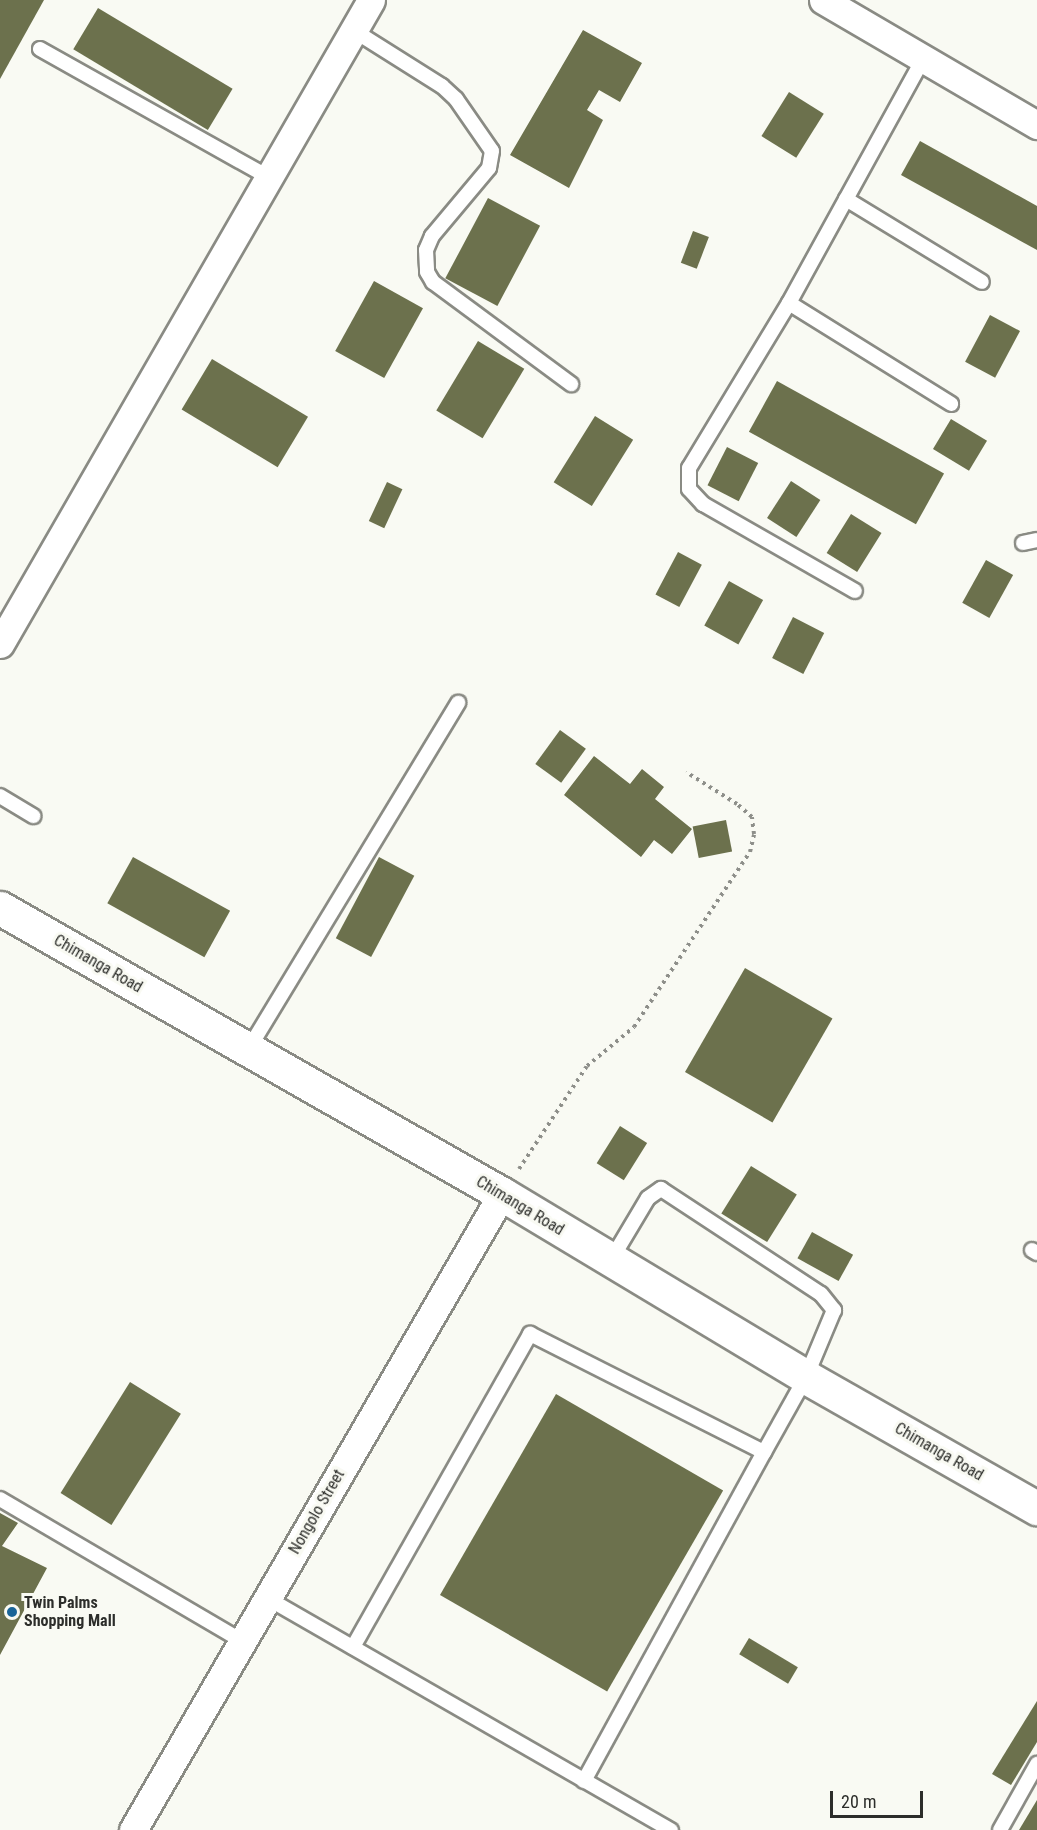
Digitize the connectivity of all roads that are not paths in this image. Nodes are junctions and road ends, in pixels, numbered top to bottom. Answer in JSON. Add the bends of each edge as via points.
{"nodes":[{"id":1,"x":371,"y":0,"type":"edge"},
{"id":2,"x":823,"y":0,"type":"edge"},
{"id":3,"x":353,"y":30,"type":"junction"},
{"id":4,"x":40,"y":49,"type":"dead end"},
{"id":5,"x":922,"y":61,"type":"junction"},
{"id":6,"x":1037,"y":125,"type":"edge"},
{"id":7,"x":268,"y":177,"type":"junction"},
{"id":8,"x":846,"y":199,"type":"junction"},
{"id":9,"x":982,"y":282,"type":"dead end"},
{"id":10,"x":789,"y":303,"type":"junction"},
{"id":11,"x":571,"y":384,"type":"dead end"},
{"id":12,"x":951,"y":404,"type":"dead end"},
{"id":13,"x":855,"y":591,"type":"dead end"},
{"id":14,"x":0,"y":644,"type":"edge"},
{"id":15,"x":458,"y":704,"type":"dead end"},
{"id":16,"x":0,"y":796,"type":"edge"},
{"id":17,"x":33,"y":816,"type":"dead end"},
{"id":18,"x":0,"y":908,"type":"edge"},
{"id":19,"x":249,"y":1050,"type":"junction"},
{"id":20,"x":502,"y":1194,"type":"junction"},
{"id":21,"x":611,"y":1260,"type":"junction"},
{"id":22,"x":806,"y":1377,"type":"junction"},
{"id":23,"x":764,"y":1452,"type":"junction"},
{"id":24,"x":0,"y":1499,"type":"edge"},
{"id":25,"x":1035,"y":1501,"type":"edge"},
{"id":26,"x":267,"y":1598,"type":"junction"},
{"id":27,"x":242,"y":1641,"type":"junction"},
{"id":28,"x":353,"y":1647,"type":"junction"},
{"id":29,"x":1037,"y":1764,"type":"edge"},
{"id":30,"x":584,"y":1781,"type":"junction"},
{"id":31,"x":133,"y":1830,"type":"edge"},
{"id":32,"x":671,"y":1830,"type":"edge"},
{"id":33,"x":1000,"y":1830,"type":"edge"}],
"edges":[{"from":1,"to":3,"type":"street"},
{"from":2,"to":5,"type":"street"},
{"from":3,"to":7,"type":"street"},
{"from":3,"to":11,"type":"lane","via":[[442,86],[456,99],[492,152],[489,168],[432,236],[426,250],[430,277]]},
{"from":4,"to":7,"type":"lane"},
{"from":5,"to":6,"type":"street"},
{"from":5,"to":8,"type":"lane"},
{"from":7,"to":14,"type":"street"},
{"from":8,"to":9,"type":"lane"},
{"from":8,"to":10,"type":"lane"},
{"from":10,"to":12,"type":"lane"},
{"from":10,"to":13,"type":"lane","via":[[689,468],[690,489],[703,504]]},
{"from":15,"to":19,"type":"lane"},
{"from":16,"to":17,"type":"lane"},
{"from":18,"to":19,"type":"street","name":"Chimanga Road"},
{"from":19,"to":20,"type":"street","name":"Chimanga Road"},
{"from":20,"to":21,"type":"street","name":"Chimanga Road"},
{"from":20,"to":26,"type":"street","name":"Nongolo Street"},
{"from":21,"to":22,"type":"street","name":"Chimanga Road"},
{"from":21,"to":22,"type":"lane","via":[[648,1198],[661,1189],[821,1294],[834,1310]]},
{"from":22,"to":23,"type":"lane"},
{"from":22,"to":25,"type":"street","name":"Chimanga Road"},
{"from":23,"to":28,"type":"lane","via":[[530,1334]]},
{"from":23,"to":30,"type":"lane"},
{"from":24,"to":27,"type":"lane"},
{"from":26,"to":27,"type":"street","name":"Nongolo Street"},
{"from":26,"to":28,"type":"lane"},
{"from":27,"to":31,"type":"street","name":"Nongolo Street"},
{"from":28,"to":30,"type":"lane"},
{"from":29,"to":33,"type":"lane"},
{"from":30,"to":32,"type":"lane"}]}
